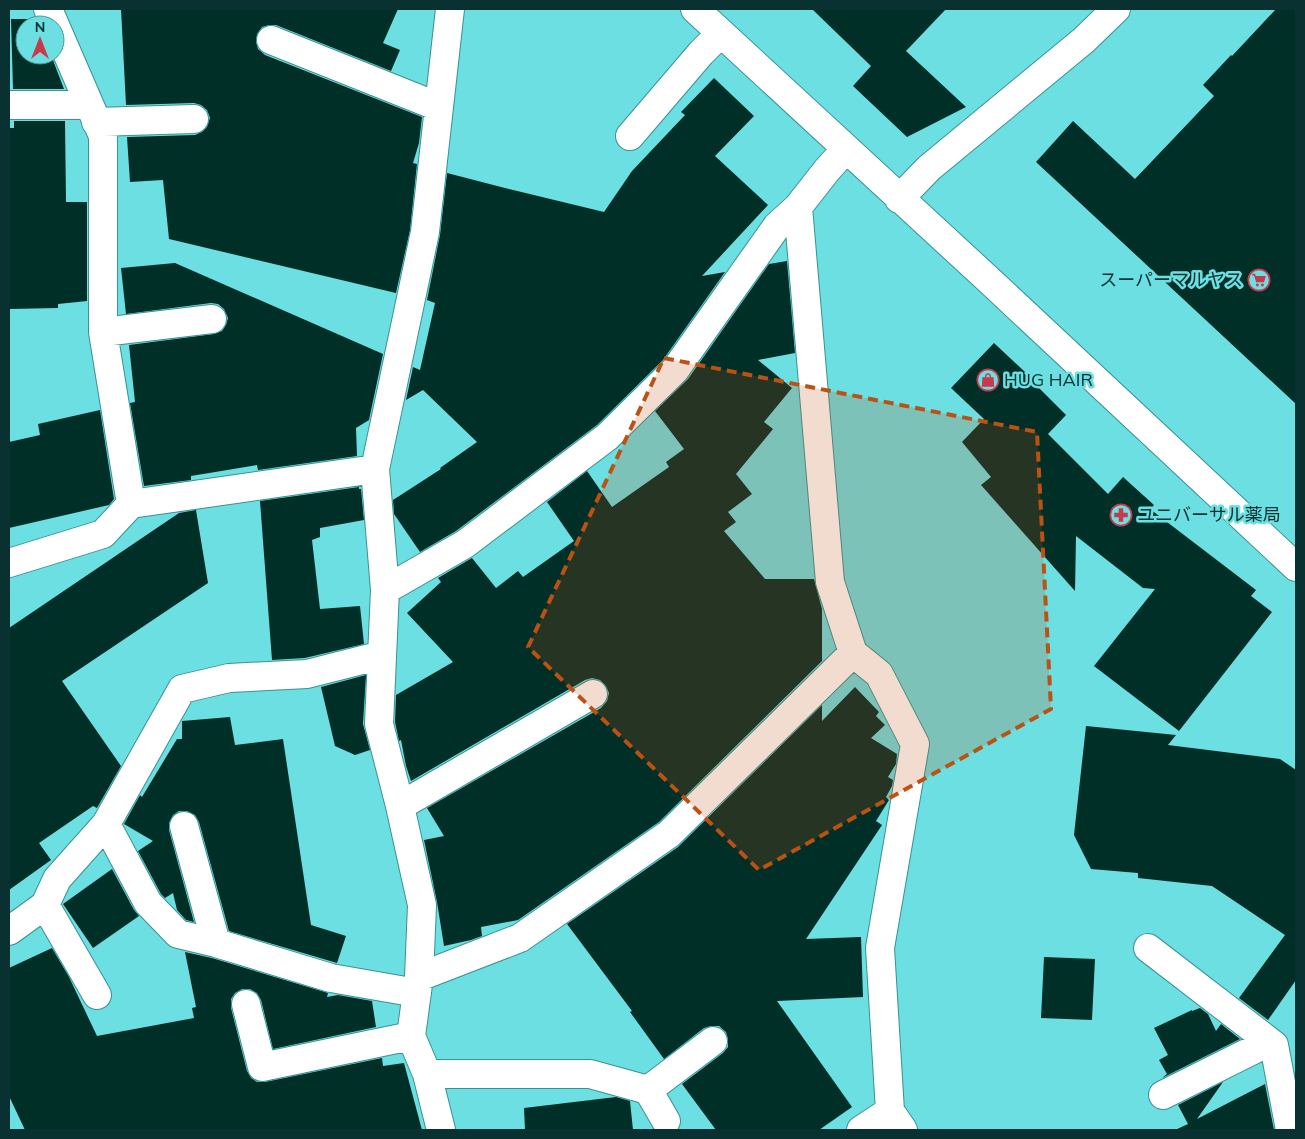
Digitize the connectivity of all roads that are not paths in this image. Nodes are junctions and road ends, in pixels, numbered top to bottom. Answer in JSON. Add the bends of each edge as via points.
{"nodes":[{"id":1,"x":48,"y":9,"type":"edge"},
{"id":2,"x":450,"y":9,"type":"edge"},
{"id":3,"x":695,"y":9,"type":"edge"},
{"id":4,"x":1116,"y":9,"type":"edge"},
{"id":5,"x":721,"y":33,"type":"junction"},
{"id":6,"x":271,"y":40,"type":"dead end"},
{"id":7,"x":9,"y":104,"type":"edge"},
{"id":8,"x":439,"y":107,"type":"junction"},
{"id":9,"x":93,"y":113,"type":"junction"},
{"id":10,"x":194,"y":119,"type":"dead end"},
{"id":11,"x":630,"y":136,"type":"dead end"},
{"id":12,"x":846,"y":149,"type":"junction"},
{"id":13,"x":900,"y":199,"type":"junction"},
{"id":14,"x":798,"y":207,"type":"junction"},
{"id":15,"x":212,"y":319,"type":"dead end"},
{"id":16,"x":103,"y":332,"type":"junction"},
{"id":17,"x":375,"y":469,"type":"junction"},
{"id":18,"x":131,"y":504,"type":"junction"},
{"id":19,"x":9,"y":563,"type":"edge"},
{"id":20,"x":1296,"y":567,"type":"edge"},
{"id":21,"x":385,"y":590,"type":"junction"},
{"id":22,"x":853,"y":654,"type":"junction"},
{"id":23,"x":382,"y":655,"type":"junction"},
{"id":24,"x":593,"y":694,"type":"dead end"},
{"id":25,"x":400,"y":806,"type":"junction"},
{"id":26,"x":106,"y":824,"type":"junction"},
{"id":27,"x":184,"y":826,"type":"dead end"},
{"id":28,"x":45,"y":905,"type":"junction"},
{"id":29,"x":10,"y":928,"type":"edge"},
{"id":30,"x":216,"y":944,"type":"junction"},
{"id":31,"x":1148,"y":948,"type":"dead end"},
{"id":32,"x":418,"y":985,"type":"junction"},
{"id":33,"x":97,"y":995,"type":"dead end"},
{"id":34,"x":246,"y":1004,"type":"dead end"},
{"id":35,"x":411,"y":1036,"type":"junction"},
{"id":36,"x":713,"y":1041,"type":"dead end"},
{"id":37,"x":1269,"y":1042,"type":"junction"},
{"id":38,"x":427,"y":1074,"type":"junction"},
{"id":39,"x":648,"y":1090,"type":"junction"},
{"id":40,"x":1163,"y":1095,"type":"dead end"},
{"id":41,"x":666,"y":1121,"type":"dead end"},
{"id":42,"x":897,"y":1121,"type":"edge"},
{"id":43,"x":441,"y":1130,"type":"edge"},
{"id":44,"x":861,"y":1130,"type":"edge"},
{"id":45,"x":1290,"y":1130,"type":"edge"}],
"edges":[{"from":1,"to":9,"type":"street"},
{"from":2,"to":8,"type":"street"},
{"from":3,"to":5,"type":"street"},
{"from":4,"to":13,"type":"street","via":[[1084,40],[929,168]]},
{"from":5,"to":11,"type":"street"},
{"from":5,"to":12,"type":"street"},
{"from":6,"to":8,"type":"street"},
{"from":7,"to":9,"type":"street"},
{"from":8,"to":17,"type":"street","via":[[425,232]]},
{"from":9,"to":10,"type":"street"},
{"from":9,"to":16,"type":"street","via":[[103,136]]},
{"from":12,"to":13,"type":"street"},
{"from":12,"to":14,"type":"street"},
{"from":13,"to":20,"type":"street"},
{"from":14,"to":21,"type":"street","via":[[777,226],[675,370],[607,437],[465,544]]},
{"from":14,"to":22,"type":"street","via":[[830,582]]},
{"from":15,"to":16,"type":"street"},
{"from":16,"to":18,"type":"street"},
{"from":17,"to":18,"type":"street"},
{"from":17,"to":21,"type":"street"},
{"from":18,"to":19,"type":"street","via":[[103,534]]},
{"from":21,"to":23,"type":"street"},
{"from":22,"to":32,"type":"street","via":[[669,834],[520,938]]},
{"from":22,"to":42,"type":"street","via":[[879,674],[916,744],[880,948]]},
{"from":23,"to":25,"type":"street","via":[[379,724]]},
{"from":23,"to":26,"type":"street","via":[[307,674],[229,678],[182,690]]},
{"from":24,"to":25,"type":"street"},
{"from":25,"to":32,"type":"street","via":[[422,905]]},
{"from":26,"to":28,"type":"street","via":[[57,879]]},
{"from":26,"to":30,"type":"street","via":[[148,903],[178,934]]},
{"from":27,"to":30,"type":"street"},
{"from":28,"to":29,"type":"street"},
{"from":28,"to":33,"type":"street"},
{"from":30,"to":32,"type":"street","via":[[331,978]]},
{"from":31,"to":37,"type":"street"},
{"from":32,"to":35,"type":"street"},
{"from":34,"to":35,"type":"street","via":[[262,1067]]},
{"from":35,"to":38,"type":"street"},
{"from":36,"to":39,"type":"street"},
{"from":37,"to":40,"type":"street"},
{"from":37,"to":45,"type":"street","via":[[1274,1045]]},
{"from":38,"to":39,"type":"street","via":[[590,1074]]},
{"from":38,"to":43,"type":"street"},
{"from":39,"to":41,"type":"street"},
{"from":42,"to":44,"type":"street"}]}
